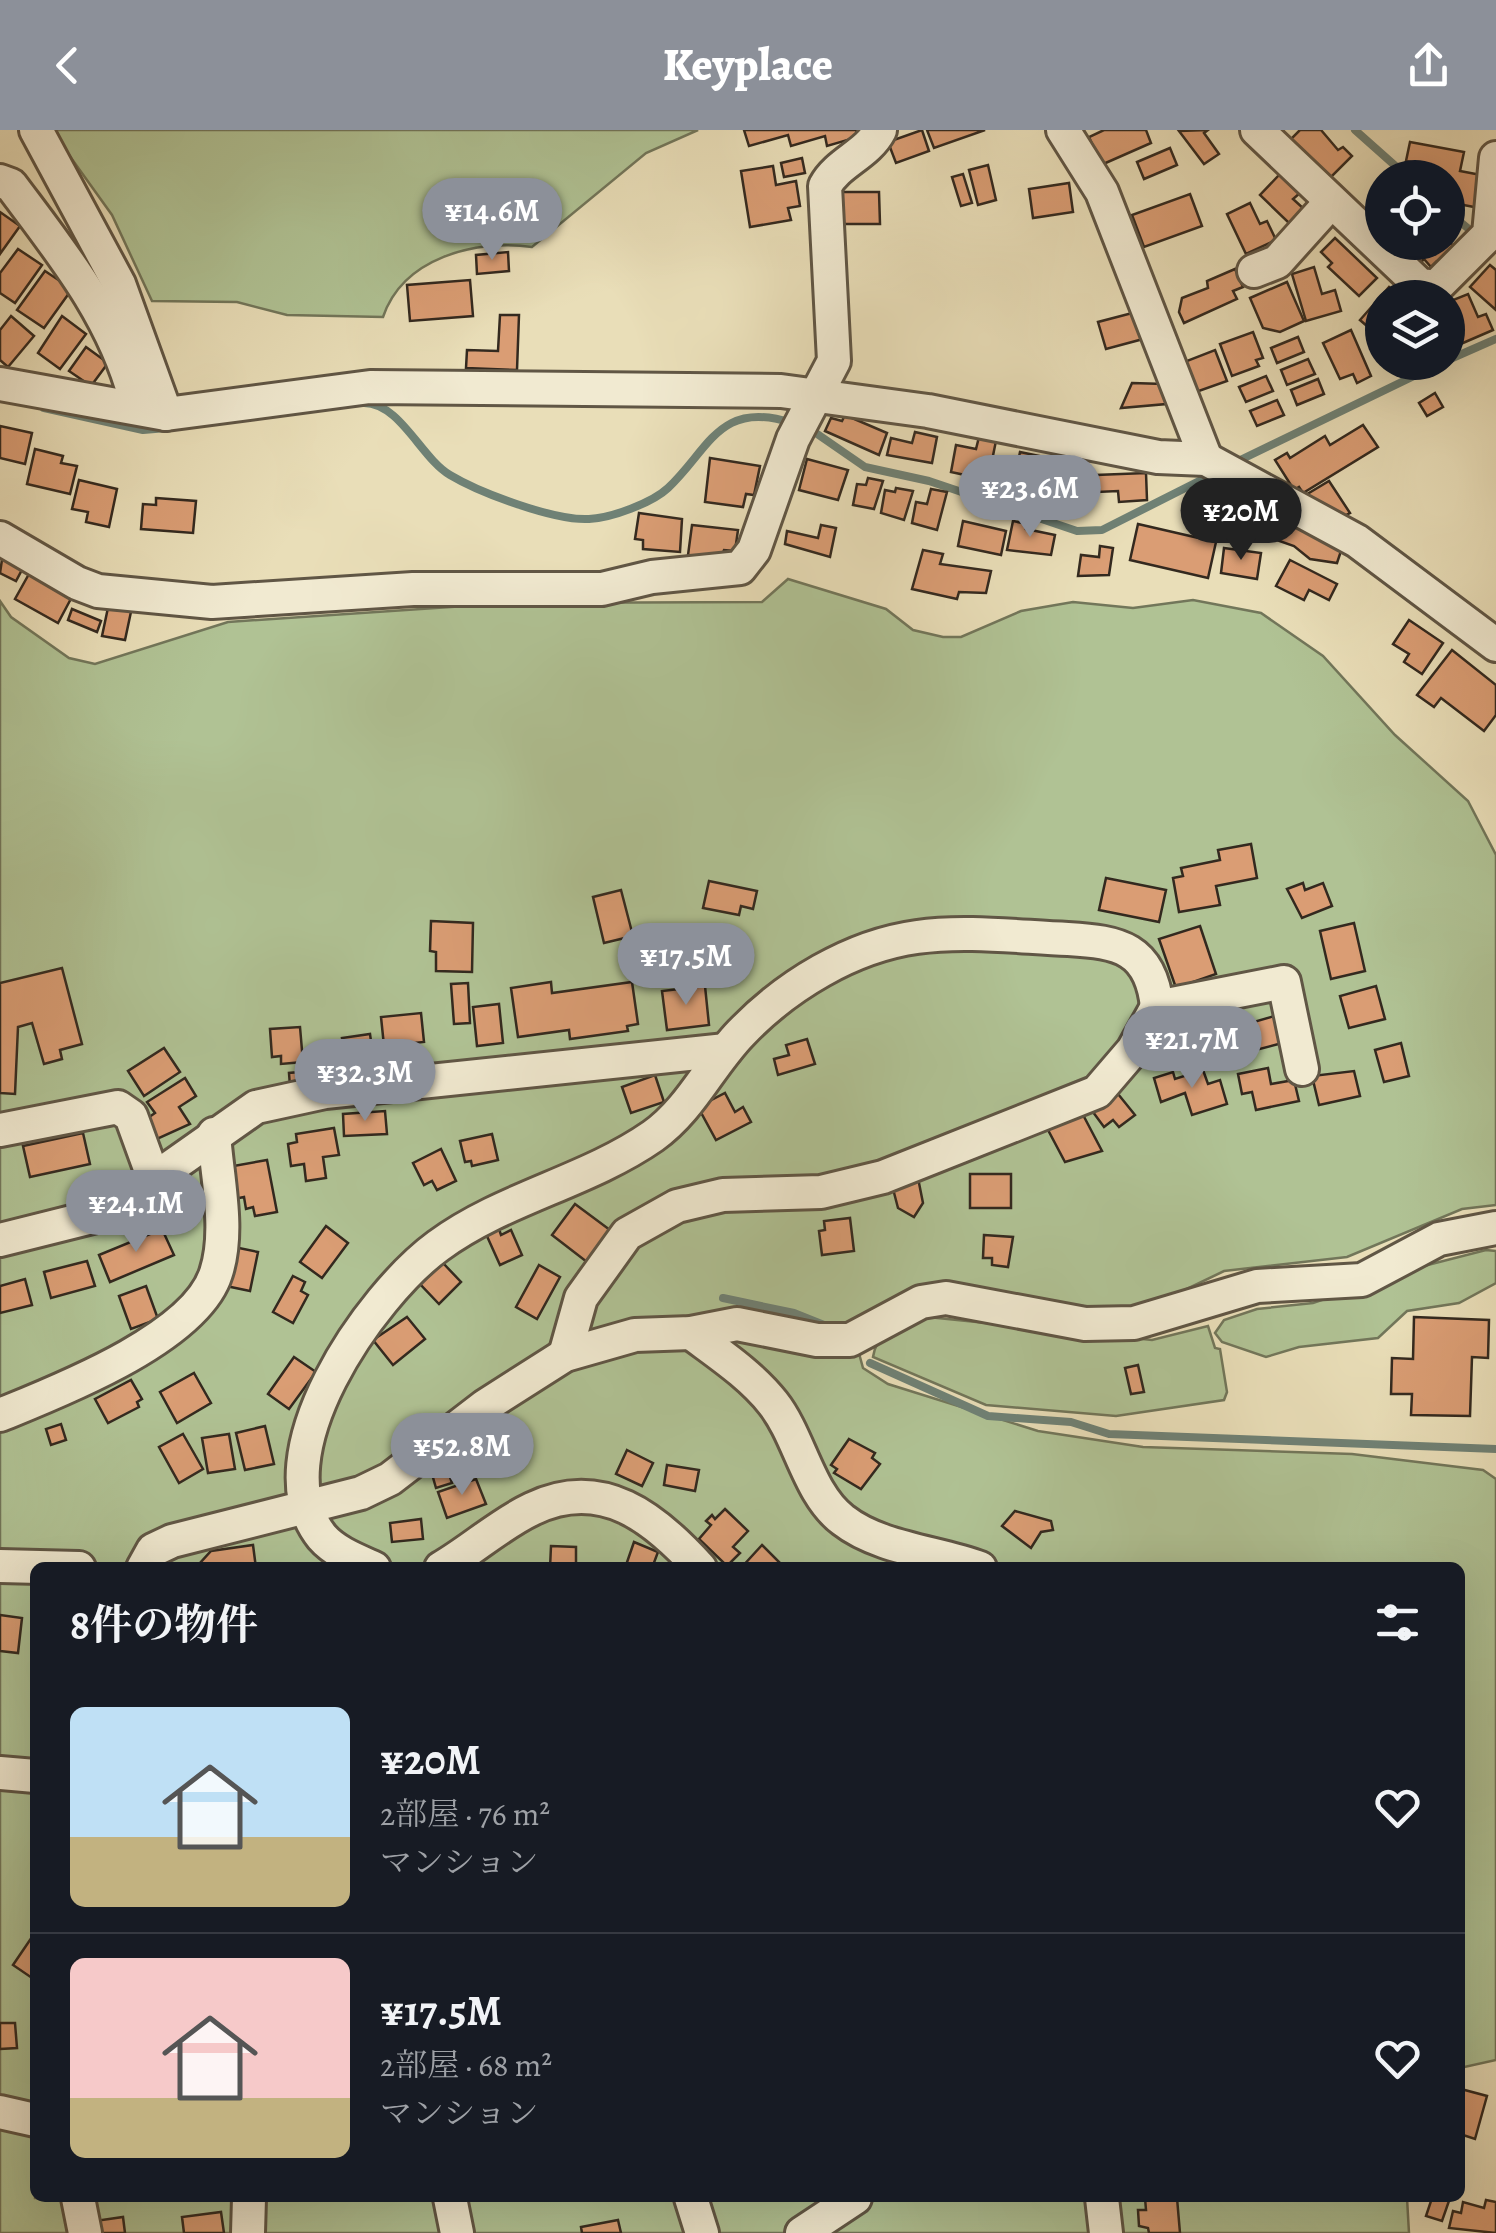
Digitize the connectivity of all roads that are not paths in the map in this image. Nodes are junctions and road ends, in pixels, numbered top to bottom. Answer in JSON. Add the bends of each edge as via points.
{"nodes":[{"id":1,"x":36,"y":130,"type":"edge"},
{"id":2,"x":880,"y":130,"type":"edge"},
{"id":3,"x":1063,"y":130,"type":"edge"},
{"id":4,"x":1257,"y":130,"type":"edge"},
{"id":5,"x":1496,"y":158,"type":"edge"},
{"id":6,"x":0,"y":181,"type":"edge"},
{"id":7,"x":1331,"y":202,"type":"junction"},
{"id":8,"x":1254,"y":271,"type":"dead end"},
{"id":9,"x":0,"y":384,"type":"edge"},
{"id":10,"x":152,"y":413,"type":"junction"},
{"id":11,"x":805,"y":414,"type":"junction"},
{"id":12,"x":1206,"y":459,"type":"junction"},
{"id":13,"x":0,"y":538,"type":"edge"},
{"id":14,"x":1496,"y":645,"type":"edge"},
{"id":15,"x":1156,"y":1006,"type":"junction"},
{"id":16,"x":726,"y":1050,"type":"junction"},
{"id":17,"x":1302,"y":1069,"type":"dead end"},
{"id":18,"x":0,"y":1130,"type":"edge"},
{"id":19,"x":214,"y":1134,"type":"junction"},
{"id":20,"x":155,"y":1182,"type":"junction"},
{"id":21,"x":1496,"y":1228,"type":"edge"},
{"id":22,"x":0,"y":1240,"type":"edge"},
{"id":23,"x":691,"y":1332,"type":"junction"},
{"id":24,"x":565,"y":1355,"type":"junction"},
{"id":25,"x":0,"y":1415,"type":"edge"},
{"id":26,"x":305,"y":1505,"type":"junction"},
{"id":27,"x":147,"y":1562,"type":"edge"},
{"id":28,"x":363,"y":1562,"type":"edge"},
{"id":29,"x":450,"y":1562,"type":"edge"},
{"id":30,"x":694,"y":1562,"type":"edge"},
{"id":31,"x":960,"y":1562,"type":"edge"},
{"id":32,"x":0,"y":1566,"type":"edge"},
{"id":33,"x":30,"y":1567,"type":"edge"},
{"id":34,"x":0,"y":1772,"type":"edge"},
{"id":35,"x":30,"y":1775,"type":"edge"},
{"id":36,"x":0,"y":2112,"type":"edge"},
{"id":37,"x":30,"y":2119,"type":"edge"},
{"id":38,"x":79,"y":2202,"type":"edge"},
{"id":39,"x":249,"y":2202,"type":"edge"},
{"id":40,"x":451,"y":2202,"type":"edge"},
{"id":41,"x":691,"y":2202,"type":"edge"},
{"id":42,"x":849,"y":2202,"type":"edge"},
{"id":43,"x":1102,"y":2202,"type":"edge"},
{"id":44,"x":84,"y":2233,"type":"edge"},
{"id":45,"x":248,"y":2233,"type":"edge"},
{"id":46,"x":457,"y":2233,"type":"edge"},
{"id":47,"x":702,"y":2233,"type":"edge"},
{"id":48,"x":802,"y":2233,"type":"edge"},
{"id":49,"x":1106,"y":2233,"type":"edge"}],
"edges":[{"from":1,"to":10,"type":"street","via":[[119,284]]},
{"from":2,"to":11,"type":"street","via":[[825,186],[834,361]]},
{"from":3,"to":12,"type":"street","via":[[1102,192],[1133,263]]},
{"from":4,"to":7,"type":"street"},
{"from":5,"to":7,"type":"street","via":[[1481,243],[1436,287],[1420,285]]},
{"from":6,"to":10,"type":"street","via":[[11,184],[90,292]]},
{"from":7,"to":8,"type":"street","via":[[1277,262]]},
{"from":9,"to":10,"type":"street"},
{"from":10,"to":11,"type":"street","via":[[370,387],[716,388]]},
{"from":11,"to":12,"type":"street","via":[[928,411],[1125,452]]},
{"from":11,"to":13,"type":"street","via":[[748,562],[602,590],[413,590],[212,602],[98,591]]},
{"from":12,"to":14,"type":"street","via":[[1357,541]]},
{"from":15,"to":16,"type":"street","via":[[1150,976],[1120,946],[914,937],[805,980]]},
{"from":15,"to":17,"type":"street","via":[[1284,982]]},
{"from":15,"to":24,"type":"street","via":[[1133,1050],[1097,1092],[882,1177],[821,1192],[723,1195],[677,1206],[627,1234],[582,1298]]},
{"from":16,"to":19,"type":"street","via":[[310,1094],[256,1107]]},
{"from":16,"to":26,"type":"street","via":[[680,1112],[650,1138],[477,1221],[400,1278],[316,1412],[302,1457]]},
{"from":18,"to":20,"type":"street","via":[[118,1107],[130,1116]]},
{"from":19,"to":20,"type":"street"},
{"from":19,"to":25,"type":"street","via":[[221,1248],[206,1295],[140,1346]]},
{"from":20,"to":22,"type":"street","via":[[104,1214]]},
{"from":21,"to":23,"type":"street","via":[[1439,1239],[1362,1280],[1267,1284],[1134,1323],[1085,1324],[946,1298],[920,1302],[850,1340],[737,1324]]},
{"from":23,"to":24,"type":"street","via":[[635,1334]]},
{"from":23,"to":31,"type":"street","via":[[773,1403],[842,1520]]},
{"from":24,"to":26,"type":"street","via":[[390,1479]]},
{"from":26,"to":27,"type":"street","via":[[172,1540]]},
{"from":26,"to":28,"type":"street","via":[[330,1545]]},
{"from":29,"to":30,"type":"street","via":[[532,1509],[580,1497],[643,1513]]},
{"from":32,"to":33,"type":"street"},
{"from":34,"to":35,"type":"street"},
{"from":36,"to":37,"type":"street"},
{"from":38,"to":44,"type":"street"},
{"from":39,"to":45,"type":"street"},
{"from":40,"to":46,"type":"street"},
{"from":41,"to":47,"type":"street"},
{"from":42,"to":48,"type":"street"},
{"from":43,"to":49,"type":"street"}]}
